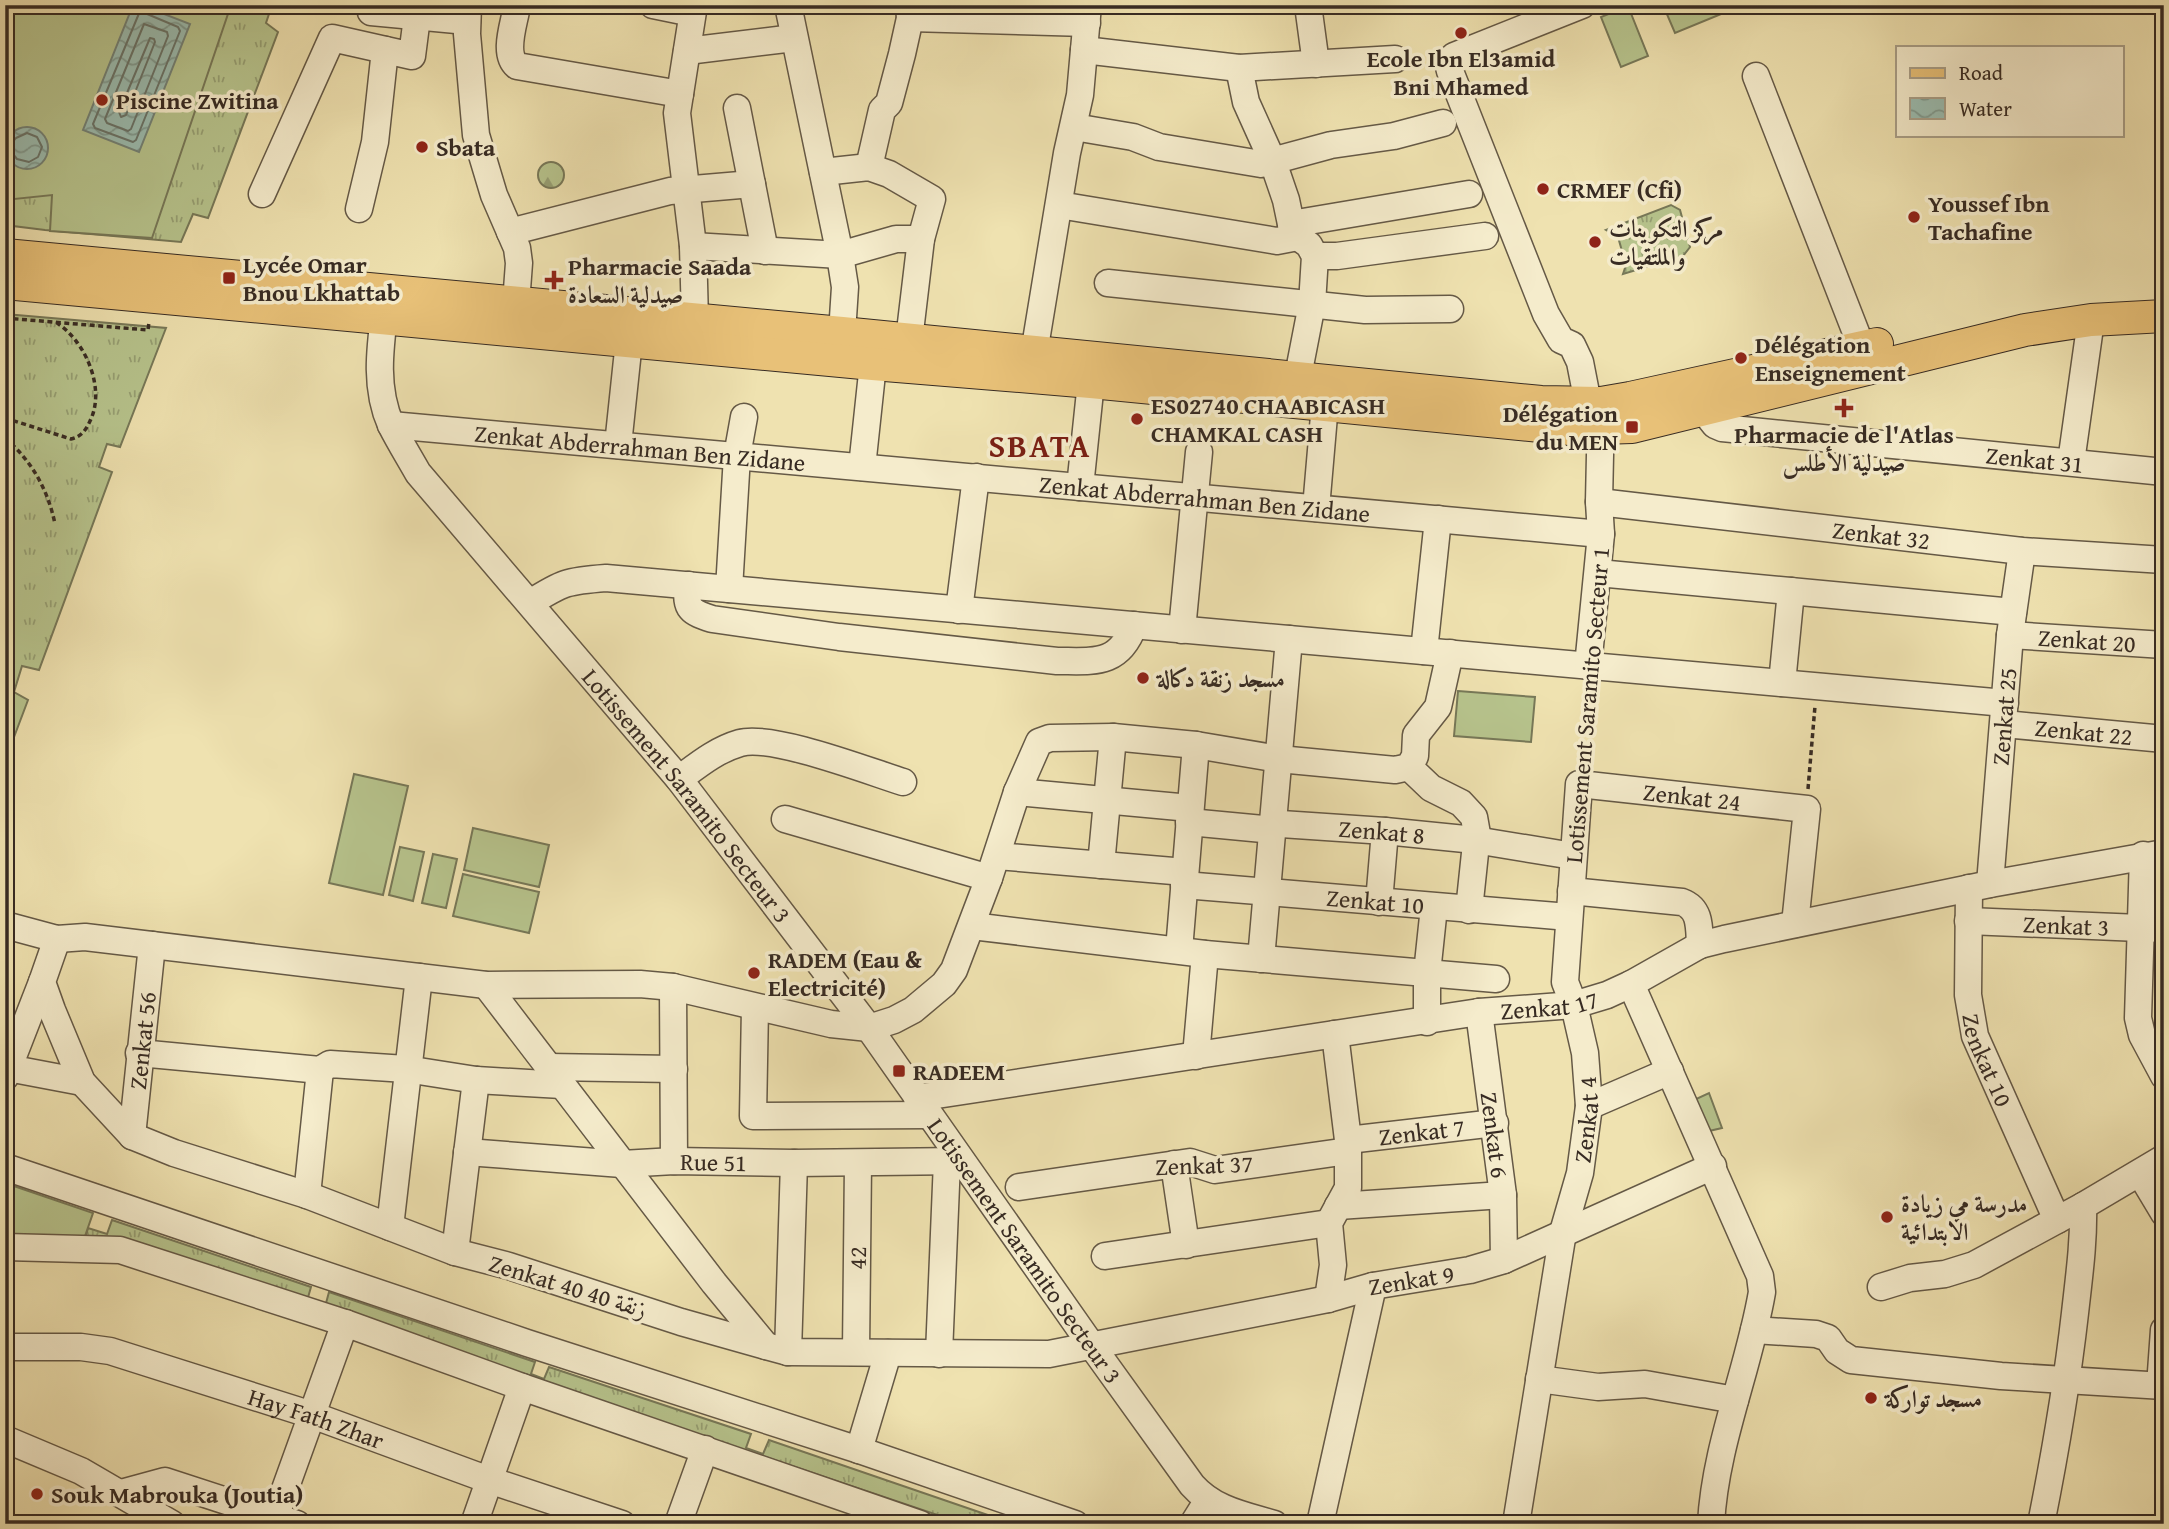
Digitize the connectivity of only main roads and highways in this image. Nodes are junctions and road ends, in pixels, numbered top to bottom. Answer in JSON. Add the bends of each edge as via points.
{"nodes":[{"id":1,"x":5,"y":256,"type":"edge"},
{"id":2,"x":5,"y":283,"type":"edge"},
{"id":3,"x":2164,"y":296,"type":"edge"},
{"id":4,"x":385,"y":304,"type":"junction"},
{"id":5,"x":2164,"y":316,"type":"edge"},
{"id":6,"x":1597,"y":411,"type":"junction"}],
"edges":[{"from":1,"to":4,"type":"main road"},
{"from":2,"to":4,"type":"main road"},
{"from":3,"to":6,"type":"main road","via":[[2021,310]]},
{"from":4,"to":6,"type":"main road","via":[[516,303],[1298,376]]},
{"from":4,"to":6,"type":"main road","via":[[629,341],[1570,429]]},
{"from":5,"to":6,"type":"main road","via":[[2025,330],[1632,426]]}]}
